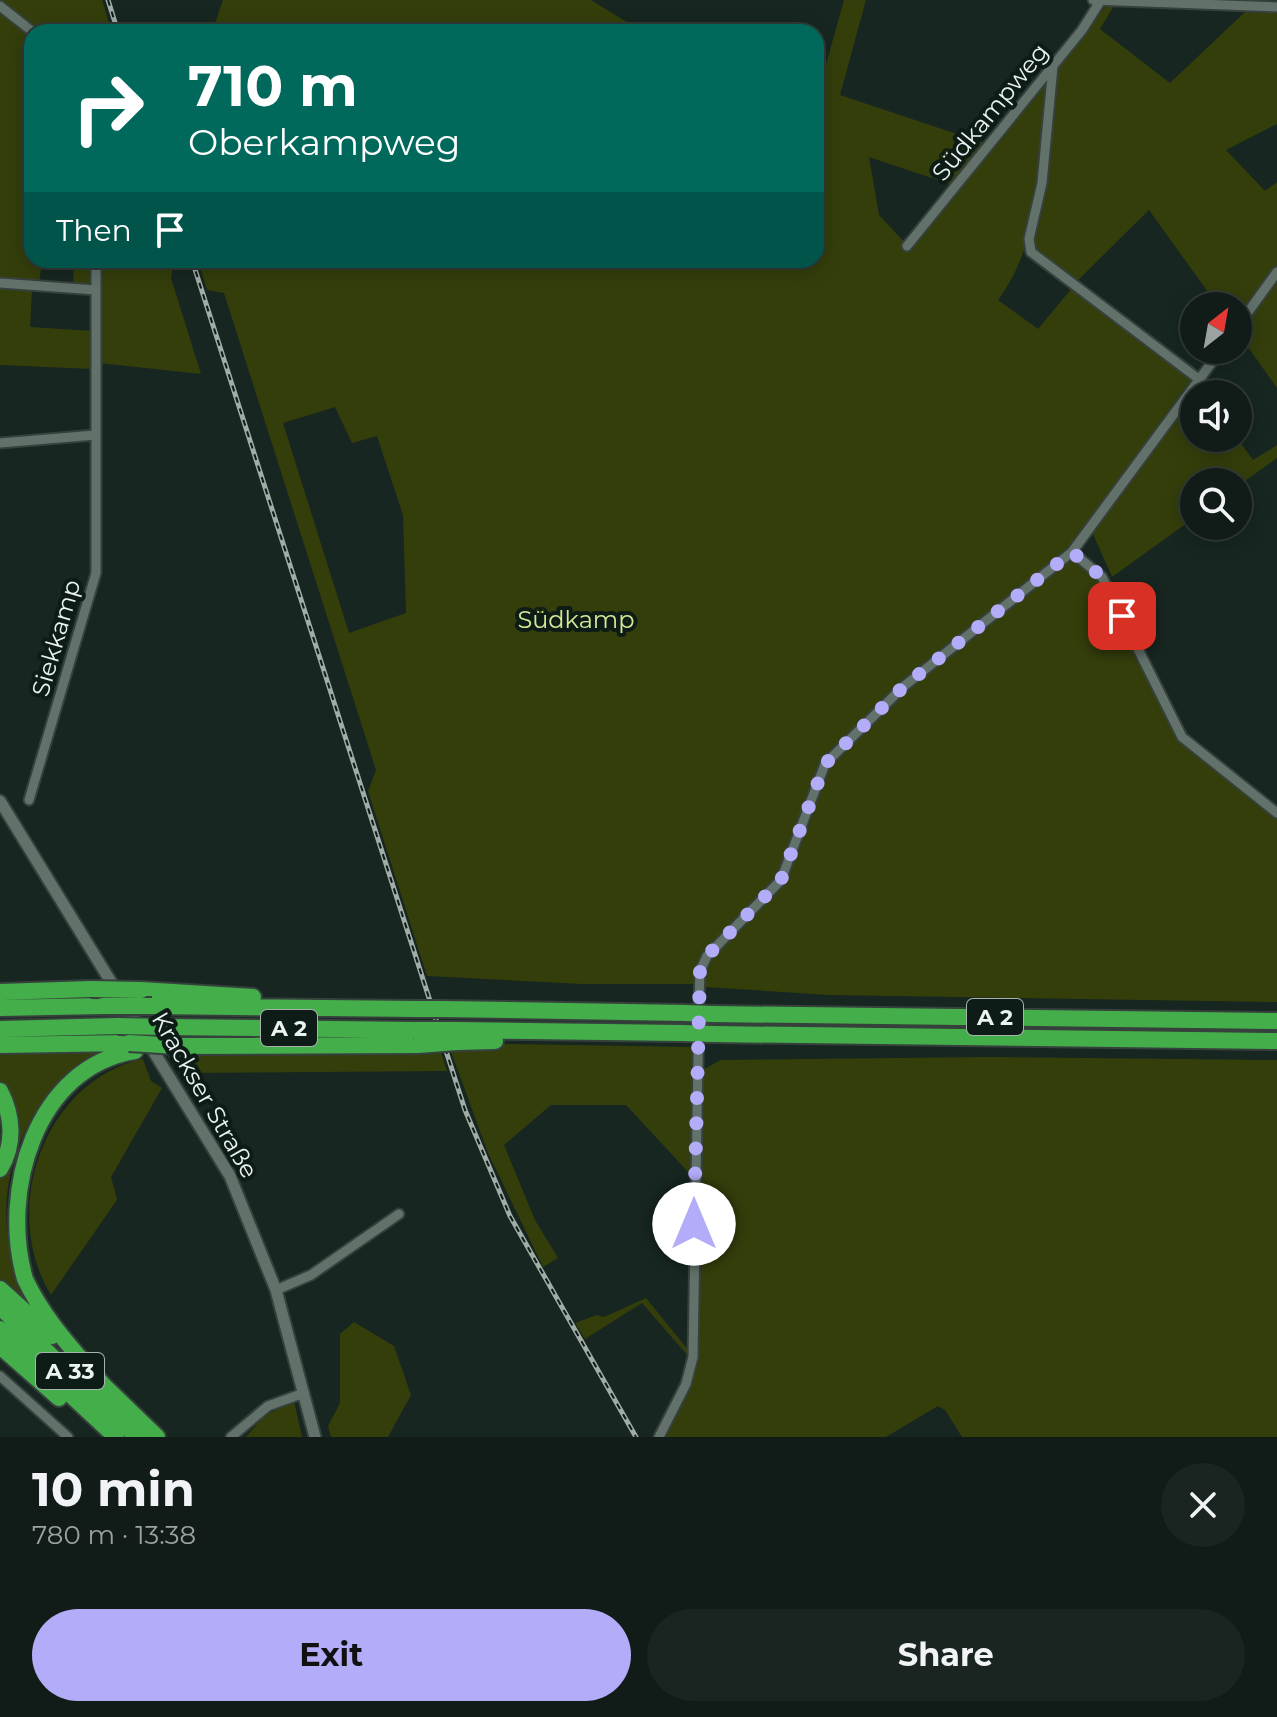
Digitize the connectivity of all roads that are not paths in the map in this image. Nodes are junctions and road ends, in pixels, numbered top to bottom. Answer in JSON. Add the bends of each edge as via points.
{"nodes":[{"id":1,"x":1098,"y":0,"type":"edge"},
{"id":2,"x":0,"y":6,"type":"edge"},
{"id":3,"x":1277,"y":7,"type":"edge"},
{"id":4,"x":24,"y":25,"type":"edge"},
{"id":5,"x":1053,"y":66,"type":"junction"},
{"id":6,"x":907,"y":246,"type":"dead end"},
{"id":7,"x":96,"y":268,"type":"edge"},
{"id":8,"x":1277,"y":272,"type":"edge"},
{"id":9,"x":0,"y":283,"type":"edge"},
{"id":10,"x":96,"y":290,"type":"junction"},
{"id":11,"x":1252,"y":307,"type":"edge"},
{"id":12,"x":1211,"y":364,"type":"edge"},
{"id":13,"x":1200,"y":380,"type":"joint"},
{"id":14,"x":1180,"y":407,"type":"edge"},
{"id":15,"x":95,"y":435,"type":"junction"},
{"id":16,"x":0,"y":443,"type":"edge"},
{"id":17,"x":1072,"y":552,"type":"junction"},
{"id":18,"x":29,"y":800,"type":"dead end"},
{"id":19,"x":0,"y":801,"type":"edge"},
{"id":20,"x":1277,"y":813,"type":"edge"},
{"id":21,"x":0,"y":989,"type":"edge"},
{"id":22,"x":0,"y":1008,"type":"edge"},
{"id":23,"x":357,"y":1008,"type":"junction"},
{"id":24,"x":1277,"y":1021,"type":"edge"},
{"id":25,"x":0,"y":1029,"type":"edge"},
{"id":26,"x":416,"y":1037,"type":"junction"},
{"id":27,"x":1277,"y":1041,"type":"edge"},
{"id":28,"x":0,"y":1045,"type":"edge"},
{"id":29,"x":132,"y":1047,"type":"junction"},
{"id":30,"x":0,"y":1091,"type":"edge"},
{"id":31,"x":0,"y":1169,"type":"edge"},
{"id":32,"x":399,"y":1214,"type":"dead end"},
{"id":33,"x":0,"y":1289,"type":"edge"},
{"id":34,"x":276,"y":1290,"type":"junction"},
{"id":35,"x":0,"y":1307,"type":"edge"},
{"id":36,"x":0,"y":1329,"type":"edge"},
{"id":37,"x":0,"y":1346,"type":"edge"},
{"id":38,"x":0,"y":1376,"type":"edge"},
{"id":39,"x":105,"y":1387,"type":"junction"},
{"id":40,"x":304,"y":1393,"type":"junction"},
{"id":41,"x":68,"y":1437,"type":"edge"},
{"id":42,"x":105,"y":1437,"type":"edge"},
{"id":43,"x":116,"y":1437,"type":"edge"},
{"id":44,"x":137,"y":1437,"type":"edge"},
{"id":45,"x":157,"y":1437,"type":"edge"},
{"id":46,"x":231,"y":1437,"type":"edge"},
{"id":47,"x":315,"y":1437,"type":"edge"},
{"id":48,"x":659,"y":1437,"type":"edge"}],
"edges":[{"from":1,"to":3,"type":"street"},
{"from":1,"to":5,"type":"street","name":"Südkampweg"},
{"from":2,"to":4,"type":"street"},
{"from":5,"to":6,"type":"street","name":"Südkampweg"},
{"from":5,"to":13,"type":"street","via":[[1031,252]]},
{"from":7,"to":10,"type":"street","name":"Siekkamp"},
{"from":8,"to":11,"type":"street"},
{"from":9,"to":10,"type":"street"},
{"from":10,"to":15,"type":"street","name":"Siekkamp"},
{"from":12,"to":13,"type":"street"},
{"from":14,"to":17,"type":"street"},
{"from":15,"to":16,"type":"street"},
{"from":15,"to":18,"type":"street","name":"Siekkamp","via":[[96,573]]},
{"from":17,"to":20,"type":"street","via":[[1102,577],[1182,737]]},
{"from":17,"to":48,"type":"street","via":[[903,687],[825,764],[781,880],[707,956],[700,971],[693,1357],[686,1384]]},
{"from":19,"to":34,"type":"street","name":"Krackser Straße","via":[[200,1123],[251,1221]]},
{"from":21,"to":23,"type":"highway","bridge":true,"via":[[340,1000]]},
{"from":22,"to":23,"type":"highway","number":"A 2","bridge":true},
{"from":23,"to":24,"type":"highway","number":"A 2","bridge":true},
{"from":25,"to":26,"type":"highway","number":"A 2","bridge":true,"via":[[118,1026]]},
{"from":26,"to":27,"type":"highway","number":"A 2","bridge":true,"via":[[572,1032]]},
{"from":26,"to":29,"type":"highway","bridge":true},
{"from":28,"to":29,"type":"highway"},
{"from":29,"to":39,"type":"highway","via":[[83,1073],[49,1103],[26,1141],[12,1195],[12,1229],[24,1276],[54,1326]]},
{"from":30,"to":31,"type":"highway","via":[[11,1127]]},
{"from":32,"to":34,"type":"street","via":[[311,1275]]},
{"from":33,"to":39,"type":"highway"},
{"from":34,"to":40,"type":"street","name":"Krackser Straße"},
{"from":35,"to":44,"type":"highway","number":"A 33"},
{"from":36,"to":43,"type":"highway","number":"A 33"},
{"from":37,"to":42,"type":"highway"},
{"from":38,"to":41,"type":"street"},
{"from":39,"to":45,"type":"highway"},
{"from":40,"to":46,"type":"street","via":[[268,1406]]},
{"from":40,"to":47,"type":"street","name":"Krackser Straße"}]}
